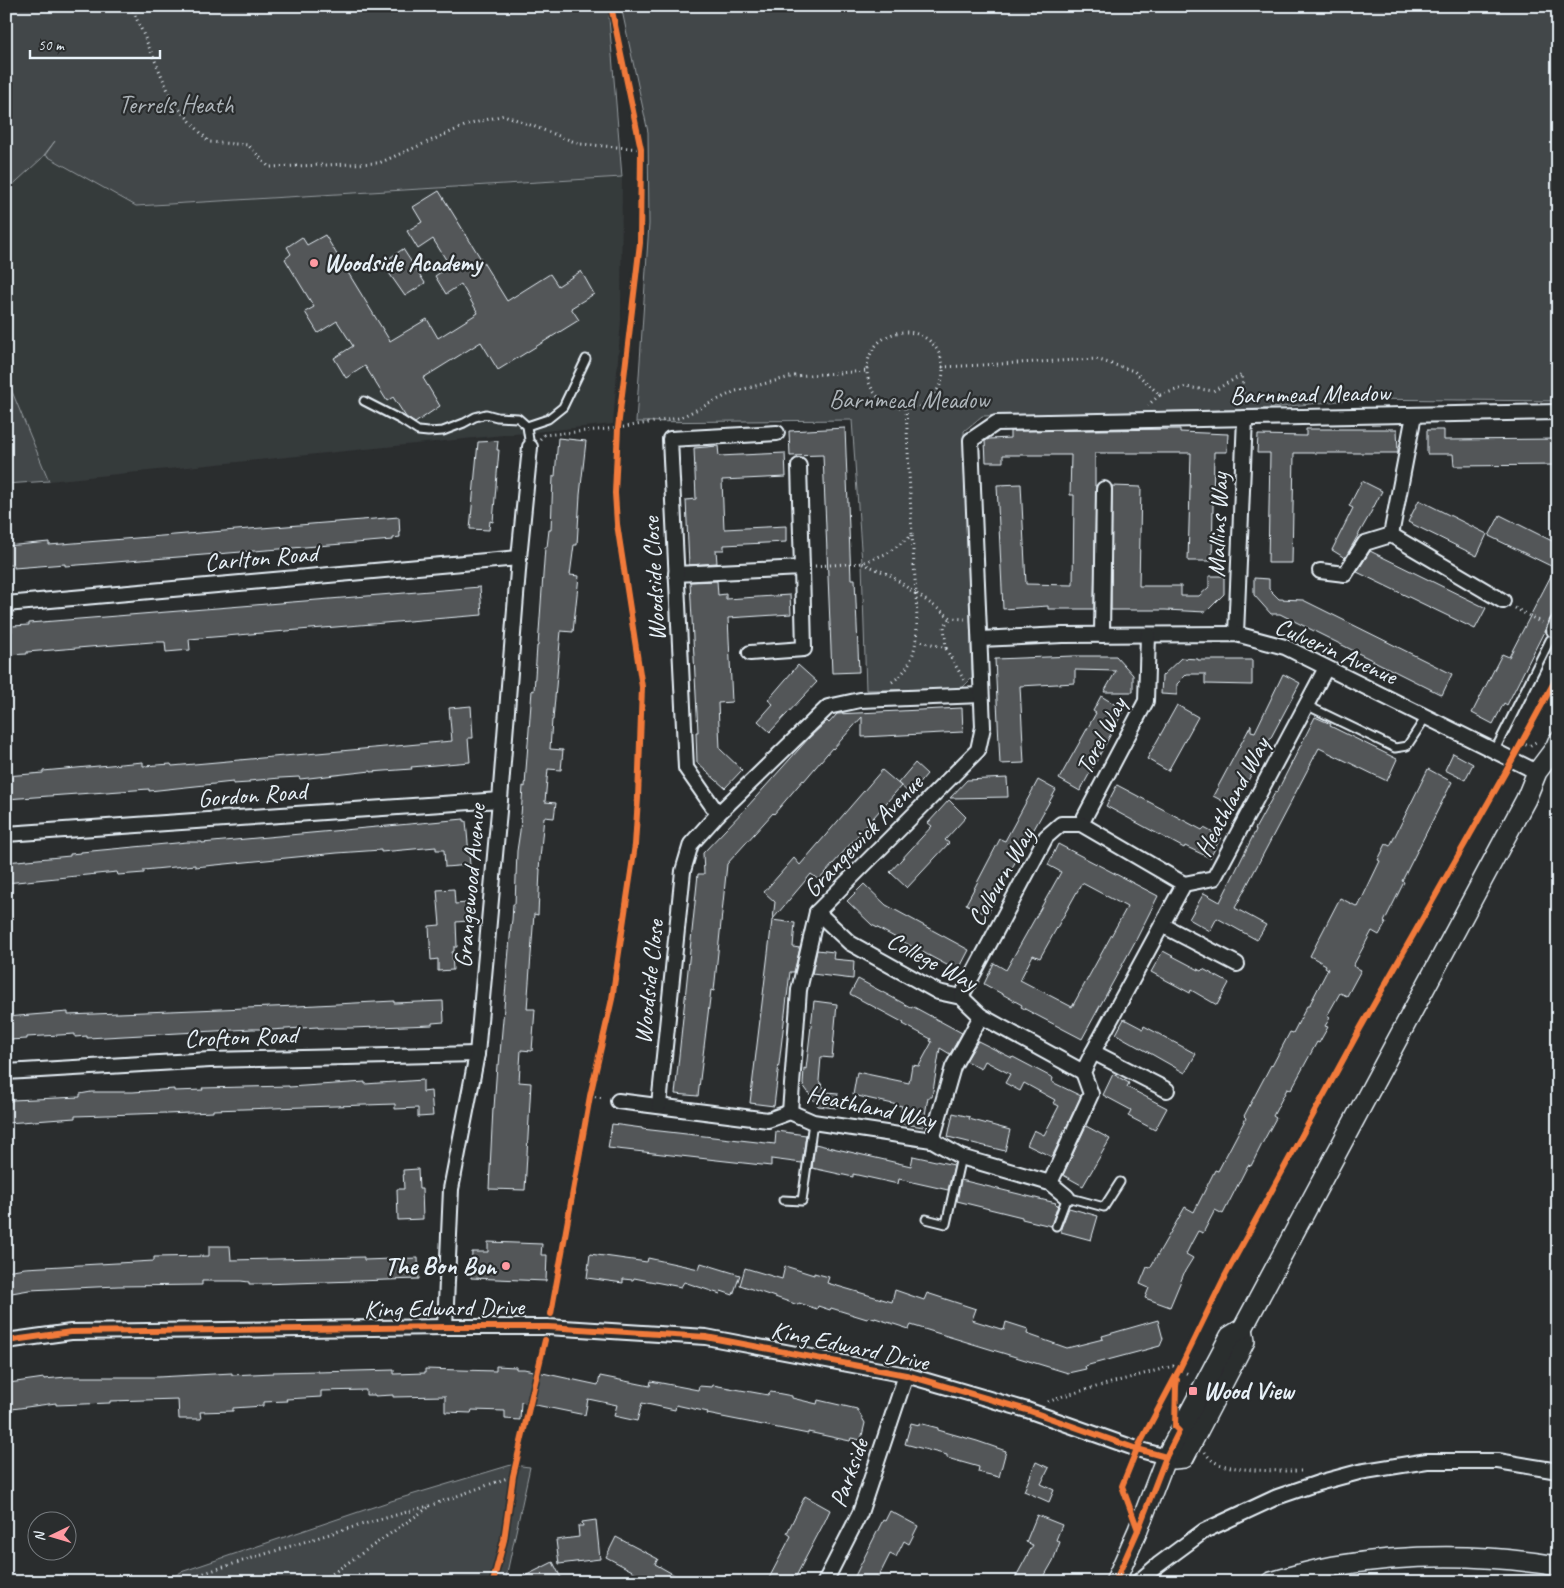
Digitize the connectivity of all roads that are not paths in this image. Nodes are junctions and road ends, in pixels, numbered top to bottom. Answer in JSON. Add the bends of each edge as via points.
{"nodes":[{"id":1,"x":586,"y":358,"type":"dead end"},
{"id":2,"x":364,"y":401,"type":"dead end"},
{"id":3,"x":1558,"y":412,"type":"edge"},
{"id":4,"x":1414,"y":415,"type":"junction"},
{"id":5,"x":1245,"y":418,"type":"junction"},
{"id":6,"x":996,"y":423,"type":"joint"},
{"id":7,"x":527,"y":426,"type":"junction"},
{"id":8,"x":777,"y":433,"type":"dead end"},
{"id":9,"x":530,"y":447,"type":"joint"},
{"id":10,"x":799,"y":466,"type":"dead end"},
{"id":11,"x":1104,"y":488,"type":"dead end"},
{"id":12,"x":1391,"y":535,"type":"junction"},
{"id":13,"x":519,"y":558,"type":"junction"},
{"id":14,"x":802,"y":568,"type":"junction"},
{"id":15,"x":1320,"y":571,"type":"dead end"},
{"id":16,"x":676,"y":574,"type":"junction"},
{"id":17,"x":1503,"y":602,"type":"road end"},
{"id":18,"x":6,"y":604,"type":"edge"},
{"id":19,"x":1554,"y":631,"type":"edge"},
{"id":20,"x":1236,"y":634,"type":"junction"},
{"id":21,"x":1102,"y":635,"type":"junction"},
{"id":22,"x":1148,"y":635,"type":"junction"},
{"id":23,"x":980,"y":639,"type":"junction"},
{"id":24,"x":750,"y":653,"type":"dead end"},
{"id":25,"x":1326,"y":668,"type":"junction"},
{"id":26,"x":981,"y":695,"type":"junction"},
{"id":27,"x":1306,"y":705,"type":"junction"},
{"id":28,"x":1426,"y":717,"type":"junction"},
{"id":29,"x":1548,"y":741,"type":"edge"},
{"id":30,"x":1495,"y":750,"type":"junction"},
{"id":31,"x":1537,"y":772,"type":"junction"},
{"id":32,"x":500,"y":800,"type":"junction"},
{"id":33,"x":718,"y":814,"type":"junction"},
{"id":34,"x":1081,"y":824,"type":"junction"},
{"id":35,"x":6,"y":834,"type":"edge"},
{"id":36,"x":1184,"y":884,"type":"junction"},
{"id":37,"x":817,"y":912,"type":"junction"},
{"id":38,"x":1162,"y":925,"type":"junction"},
{"id":39,"x":1237,"y":964,"type":"dead end"},
{"id":40,"x":961,"y":997,"type":"junction"},
{"id":41,"x":980,"y":1016,"type":"junction"},
{"id":42,"x":1093,"y":1052,"type":"junction"},
{"id":43,"x":477,"y":1054,"type":"junction"},
{"id":44,"x":6,"y":1072,"type":"edge"},
{"id":45,"x":1083,"y":1072,"type":"junction"},
{"id":46,"x":1166,"y":1090,"type":"dead end"},
{"id":47,"x":618,"y":1101,"type":"dead end"},
{"id":48,"x":659,"y":1105,"type":"junction"},
{"id":49,"x":790,"y":1112,"type":"junction"},
{"id":50,"x":813,"y":1122,"type":"junction"},
{"id":51,"x":932,"y":1140,"type":"junction"},
{"id":52,"x":961,"y":1157,"type":"junction"},
{"id":53,"x":1120,"y":1182,"type":"dead end"},
{"id":54,"x":1050,"y":1183,"type":"junction"},
{"id":55,"x":1067,"y":1197,"type":"junction"},
{"id":56,"x":783,"y":1200,"type":"dead end"},
{"id":57,"x":926,"y":1219,"type":"dead end"},
{"id":58,"x":1056,"y":1226,"type":"dead end"},
{"id":59,"x":445,"y":1327,"type":"junction"},
{"id":60,"x":1243,"y":1328,"type":"junction"},
{"id":61,"x":6,"y":1342,"type":"edge"},
{"id":62,"x":906,"y":1375,"type":"junction"},
{"id":63,"x":1166,"y":1457,"type":"junction"},
{"id":64,"x":1558,"y":1472,"type":"edge"},
{"id":65,"x":1558,"y":1566,"type":"edge"},
{"id":66,"x":825,"y":1582,"type":"edge"},
{"id":67,"x":1115,"y":1582,"type":"edge"},
{"id":68,"x":1138,"y":1582,"type":"edge"},
{"id":69,"x":1271,"y":1582,"type":"edge"}],
"edges":[{"from":1,"to":7,"type":"lane","via":[[563,407],[548,419]]},
{"from":2,"to":7,"type":"lane","via":[[418,431],[443,431],[486,414],[518,418]]},
{"from":3,"to":4,"type":"street","name":"Barnmead Meadow"},
{"from":4,"to":5,"type":"street","name":"Barnmead Meadow"},
{"from":4,"to":12,"type":"street","name":"Barnmead Meadow"},
{"from":5,"to":6,"type":"street","name":"Barnmead Meadow"},
{"from":5,"to":20,"type":"street","name":"Mallins Way"},
{"from":6,"to":23,"type":"street","name":"Grangewick Avenue","via":[[971,440]]},
{"from":7,"to":9,"type":"lane"},
{"from":8,"to":16,"type":"street","name":"Woodside Close","via":[[670,439]]},
{"from":9,"to":13,"type":"street","name":"Grangewood Avenue"},
{"from":10,"to":14,"type":"street"},
{"from":11,"to":21,"type":"street"},
{"from":12,"to":15,"type":"street","via":[[1365,543],[1345,574]]},
{"from":12,"to":17,"type":"street"},
{"from":13,"to":18,"type":"street","name":"Carlton Road"},
{"from":13,"to":32,"type":"street","name":"Grangewood Avenue"},
{"from":14,"to":16,"type":"street"},
{"from":14,"to":24,"type":"street","via":[[804,649]]},
{"from":16,"to":33,"type":"street","name":"Woodside Close","via":[[686,768]]},
{"from":19,"to":30,"type":"lane"},
{"from":20,"to":22,"type":"street","name":"Culverin Avenue"},
{"from":20,"to":25,"type":"street","name":"Culverin Avenue","via":[[1285,647]]},
{"from":21,"to":22,"type":"street","name":"Culverin Avenue"},
{"from":21,"to":23,"type":"street","name":"Culverin Avenue"},
{"from":22,"to":34,"type":"street","name":"Torel Way","via":[[1146,701]]},
{"from":23,"to":26,"type":"street","name":"Grangewick Avenue"},
{"from":25,"to":27,"type":"street","name":"Heathland Way"},
{"from":25,"to":28,"type":"street","name":"Culverin Avenue"},
{"from":26,"to":33,"type":"street","name":"Woodside Close","via":[[860,700],[828,707]]},
{"from":26,"to":37,"type":"street","name":"Grangewick Avenue","via":[[983,727],[978,750]]},
{"from":27,"to":28,"type":"lane","via":[[1395,748],[1407,746]]},
{"from":27,"to":36,"type":"street","name":"Heathland Way","via":[[1214,878]]},
{"from":28,"to":30,"type":"street","name":"Culverin Avenue"},
{"from":29,"to":31,"type":"main road","via":[[1555,748]]},
{"from":30,"to":31,"type":"street","name":"Culverin Avenue"},
{"from":31,"to":60,"type":"main road","via":[[1526,799]]},
{"from":32,"to":35,"type":"street","name":"Gordon Road"},
{"from":32,"to":43,"type":"street","name":"Grangewood Avenue"},
{"from":33,"to":48,"type":"street","name":"Woodside Close","via":[[691,844],[683,871]]},
{"from":34,"to":36,"type":"street"},
{"from":34,"to":40,"type":"street","name":"Colburn Way","via":[[1061,824],[1046,837]]},
{"from":36,"to":38,"type":"street","name":"Heathland Way"},
{"from":37,"to":40,"type":"street","name":"College Way","via":[[850,943],[938,992]]},
{"from":37,"to":49,"type":"street","name":"Grangewick Avenue","via":[[799,990]]},
{"from":38,"to":39,"type":"street"},
{"from":38,"to":42,"type":"street","name":"Heathland Way"},
{"from":40,"to":41,"type":"street","name":"College Way"},
{"from":41,"to":45,"type":"street","name":"College Way"},
{"from":41,"to":51,"type":"street","via":[[953,1067]]},
{"from":42,"to":45,"type":"street","name":"Heathland Way"},
{"from":42,"to":46,"type":"street"},
{"from":43,"to":44,"type":"street","name":"Crofton Road","via":[[210,1060]]},
{"from":43,"to":59,"type":"street","name":"Grangewood Avenue","via":[[451,1189]]},
{"from":45,"to":54,"type":"street","via":[[1091,1094]]},
{"from":47,"to":48,"type":"street","name":"Heathland Way"},
{"from":48,"to":49,"type":"street","name":"Heathland Way","via":[[768,1120]]},
{"from":49,"to":50,"type":"street","name":"Heathland Way"},
{"from":50,"to":51,"type":"street","name":"Heathland Way"},
{"from":50,"to":56,"type":"lane","via":[[802,1201]]},
{"from":51,"to":52,"type":"street","name":"Heathland Way"},
{"from":52,"to":54,"type":"street","name":"Heathland Way"},
{"from":52,"to":57,"type":"lane","via":[[946,1224]]},
{"from":53,"to":55,"type":"lane","via":[[1104,1207]]},
{"from":54,"to":55,"type":"street","name":"Heathland Way"},
{"from":55,"to":58,"type":"lane"},
{"from":59,"to":61,"type":"street","name":"King Edward Drive","via":[[71,1332]]},
{"from":59,"to":62,"type":"street","name":"King Edward Drive","via":[[548,1327],[706,1337]]},
{"from":60,"to":63,"type":"main road","via":[[1230,1336]]},
{"from":60,"to":63,"type":"main road","via":[[1245,1341],[1184,1458]]},
{"from":62,"to":63,"type":"street","name":"King Edward Drive","via":[[1027,1410]]},
{"from":62,"to":66,"type":"street","name":"Parkside","via":[[860,1513]]},
{"from":63,"to":67,"type":"main road"},
{"from":64,"to":68,"type":"street","via":[[1498,1461],[1427,1461],[1359,1472],[1277,1497],[1204,1531]]},
{"from":65,"to":69,"type":"main road","via":[[1500,1559],[1380,1560],[1332,1567]]}]}
